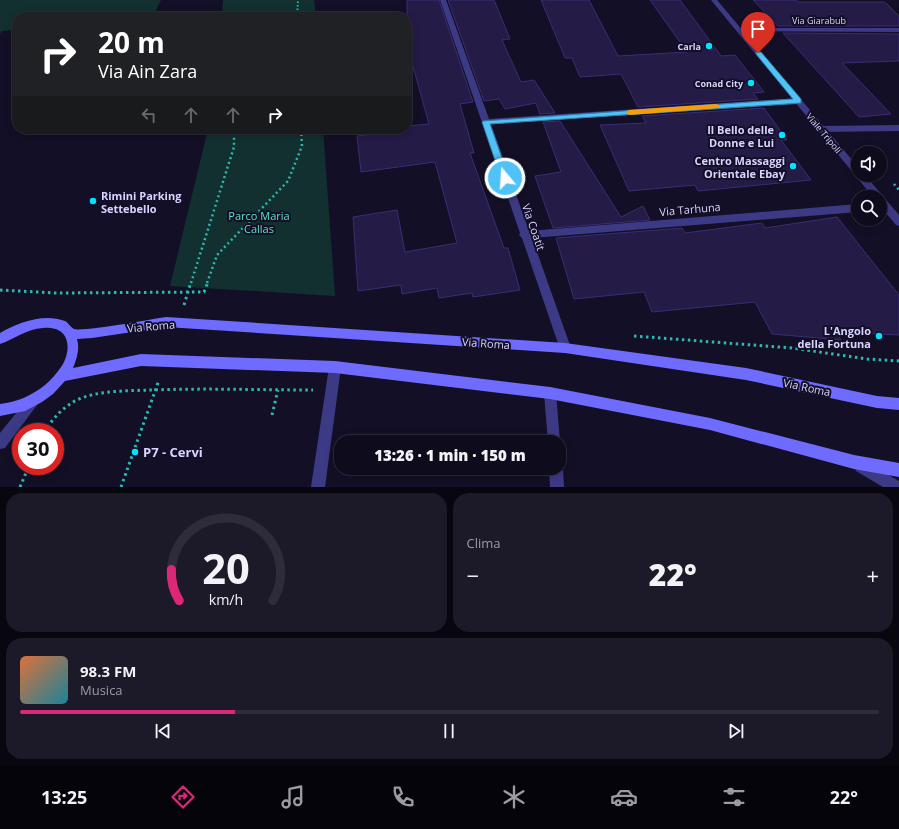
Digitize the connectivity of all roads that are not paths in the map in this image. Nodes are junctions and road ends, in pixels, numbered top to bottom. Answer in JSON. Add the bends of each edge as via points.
{"nodes":[{"id":1,"x":443,"y":0,"type":"edge"},
{"id":2,"x":714,"y":0,"type":"edge"},
{"id":3,"x":739,"y":29,"type":"junction"},
{"id":4,"x":899,"y":30,"type":"edge"},
{"id":5,"x":798,"y":101,"type":"junction"},
{"id":6,"x":486,"y":122,"type":"junction"},
{"id":7,"x":899,"y":128,"type":"edge"},
{"id":8,"x":822,"y":129,"type":"junction"},
{"id":9,"x":851,"y":164,"type":"edge"},
{"id":10,"x":866,"y":182,"type":"edge"},
{"id":11,"x":872,"y":190,"type":"edge"},
{"id":12,"x":851,"y":209,"type":"edge"},
{"id":13,"x":887,"y":209,"type":"edge"},
{"id":14,"x":899,"y":222,"type":"edge"},
{"id":15,"x":524,"y":235,"type":"junction"},
{"id":16,"x":70,"y":334,"type":"junction"},
{"id":17,"x":0,"y":339,"type":"edge"},
{"id":18,"x":565,"y":348,"type":"junction"},
{"id":19,"x":335,"y":367,"type":"junction"},
{"id":20,"x":62,"y":376,"type":"junction"},
{"id":21,"x":550,"y":393,"type":"junction"},
{"id":22,"x":33,"y":400,"type":"junction"},
{"id":23,"x":899,"y":404,"type":"edge"},
{"id":24,"x":0,"y":410,"type":"edge"},
{"id":25,"x":553,"y":435,"type":"edge"},
{"id":26,"x":0,"y":444,"type":"edge"},
{"id":27,"x":854,"y":462,"type":"junction"},
{"id":28,"x":899,"y":470,"type":"edge"},
{"id":29,"x":556,"y":475,"type":"edge"},
{"id":30,"x":318,"y":487,"type":"edge"},
{"id":31,"x":557,"y":487,"type":"edge"},
{"id":32,"x":896,"y":487,"type":"edge"}],
"edges":[{"from":1,"to":6,"type":"street","name":"Via Coatit"},
{"from":2,"to":3,"type":"street","name":"Viale Tripoli"},
{"from":3,"to":4,"type":"street","name":"Via Giarabub"},
{"from":3,"to":5,"type":"street","name":"Viale Tripoli"},
{"from":5,"to":6,"type":"street"},
{"from":5,"to":8,"type":"street","name":"Viale Tripoli"},
{"from":6,"to":15,"type":"street","name":"Via Coatit"},
{"from":7,"to":8,"type":"street"},
{"from":8,"to":9,"type":"street","name":"Viale Tripoli"},
{"from":10,"to":11,"type":"street","name":"Viale Tripoli"},
{"from":12,"to":15,"type":"street","name":"Via Tarhuna"},
{"from":13,"to":14,"type":"street"},
{"from":15,"to":18,"type":"street","name":"Via Coatit"},
{"from":16,"to":17,"type":"main road","via":[[60,325],[38,323],[20,328]]},
{"from":16,"to":18,"type":"main road","name":"Via Roma","via":[[166,322]]},
{"from":16,"to":20,"type":"main road","via":[[73,353]]},
{"from":18,"to":23,"type":"main road","name":"Via Roma","via":[[746,374],[877,402]]},
{"from":19,"to":20,"type":"main road","via":[[140,360]]},
{"from":19,"to":21,"type":"main road"},
{"from":19,"to":30,"type":"street"},
{"from":20,"to":22,"type":"main road"},
{"from":21,"to":25,"type":"street"},
{"from":21,"to":27,"type":"main road","via":[[710,424]]},
{"from":22,"to":24,"type":"main road"},
{"from":22,"to":26,"type":"street"},
{"from":27,"to":28,"type":"main road"},
{"from":27,"to":32,"type":"street"},
{"from":29,"to":31,"type":"street"}]}
